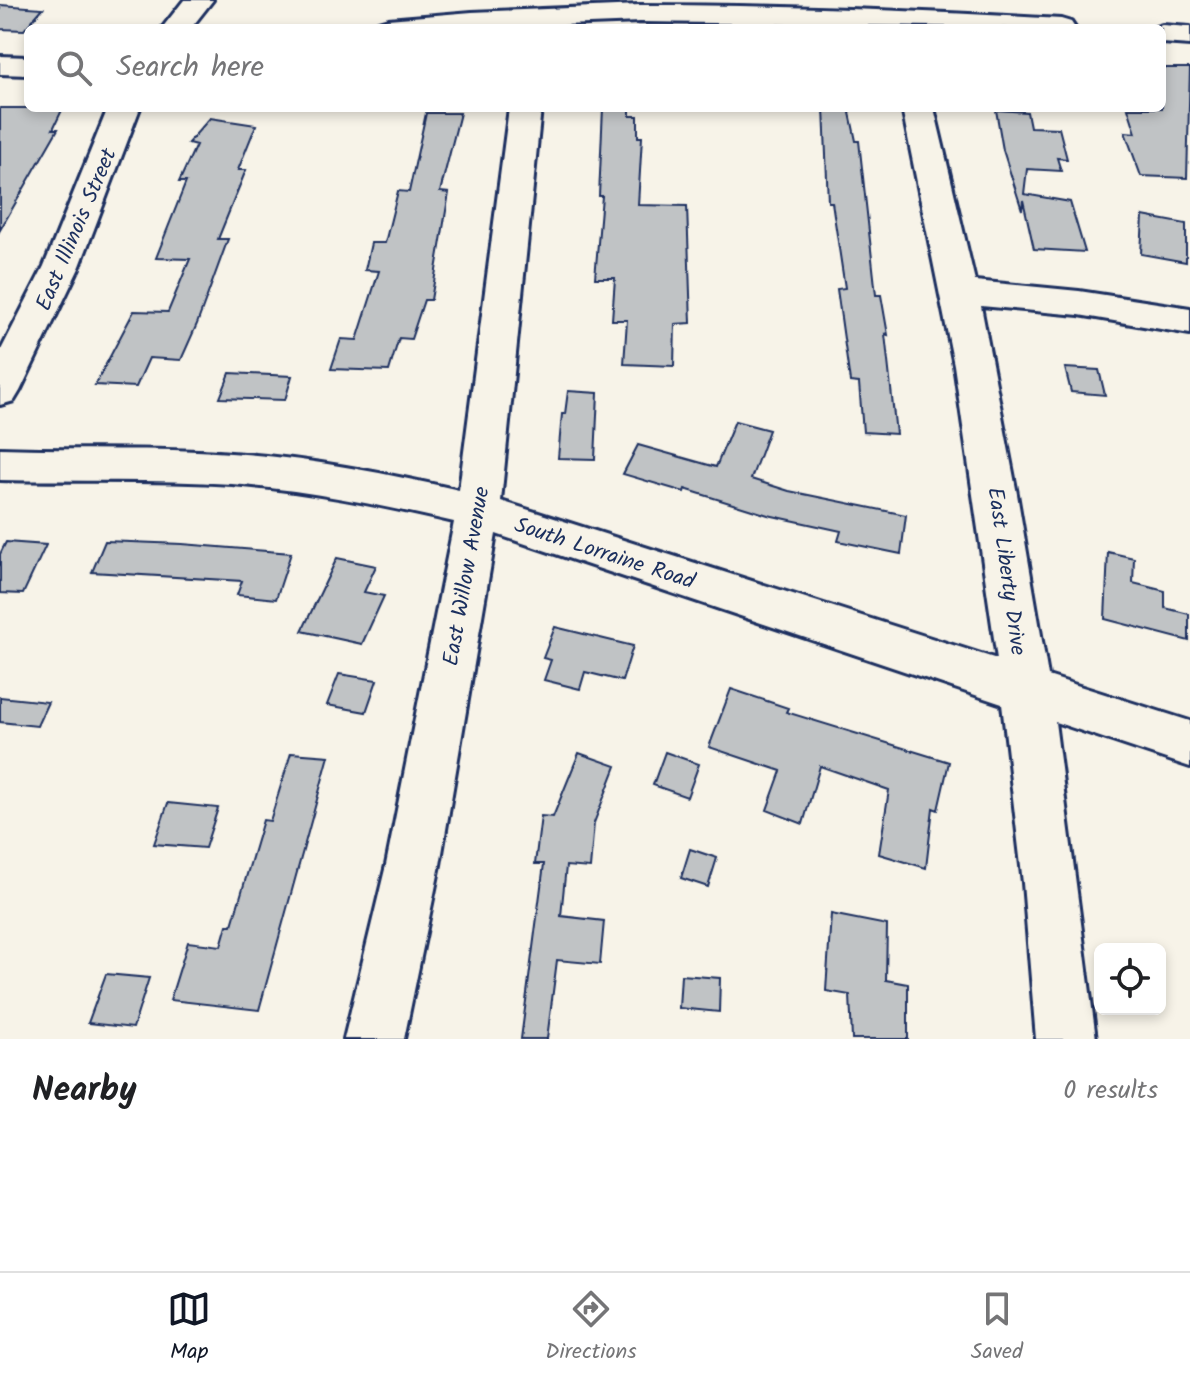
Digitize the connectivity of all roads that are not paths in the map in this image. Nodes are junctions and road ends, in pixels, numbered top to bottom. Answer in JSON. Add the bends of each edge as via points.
{"nodes":[{"id":1,"x":199,"y":0,"type":"edge"},
{"id":2,"x":895,"y":16,"type":"edge"},
{"id":3,"x":530,"y":21,"type":"edge"},
{"id":4,"x":179,"y":24,"type":"edge"},
{"id":5,"x":469,"y":24,"type":"edge"},
{"id":6,"x":1006,"y":24,"type":"edge"},
{"id":7,"x":1166,"y":34,"type":"edge"},
{"id":8,"x":1190,"y":36,"type":"edge"},
{"id":9,"x":0,"y":65,"type":"edge"},
{"id":10,"x":24,"y":66,"type":"edge"},
{"id":11,"x":122,"y":112,"type":"edge"},
{"id":12,"x":525,"y":112,"type":"edge"},
{"id":13,"x":919,"y":112,"type":"edge"},
{"id":14,"x":962,"y":292,"type":"junction"},
{"id":15,"x":1190,"y":321,"type":"edge"},
{"id":16,"x":0,"y":391,"type":"edge"},
{"id":17,"x":0,"y":464,"type":"edge"},
{"id":18,"x":478,"y":511,"type":"junction"},
{"id":19,"x":1025,"y":690,"type":"junction"},
{"id":20,"x":1190,"y":744,"type":"edge"},
{"id":21,"x":374,"y":1039,"type":"edge"},
{"id":22,"x":1066,"y":1039,"type":"edge"}],
"edges":[{"from":1,"to":4,"type":"street"},
{"from":2,"to":3,"type":"street","via":[[714,11]]},
{"from":2,"to":6,"type":"street"},
{"from":3,"to":5,"type":"street"},
{"from":7,"to":8,"type":"street"},
{"from":9,"to":10,"type":"street"},
{"from":11,"to":16,"type":"street","name":"East Illinois Street","via":[[62,266]]},
{"from":12,"to":18,"type":"street","name":"East Willow Avenue"},
{"from":13,"to":14,"type":"street","name":"East Liberty Drive"},
{"from":14,"to":15,"type":"street"},
{"from":14,"to":19,"type":"street","name":"East Liberty Drive"},
{"from":17,"to":18,"type":"street","name":"South Lorraine Road","via":[[263,471]]},
{"from":18,"to":19,"type":"street","name":"South Lorraine Road"},
{"from":18,"to":21,"type":"street","name":"East Willow Avenue","via":[[413,865]]},
{"from":19,"to":20,"type":"street","name":"South Lorraine Road"},
{"from":19,"to":22,"type":"street","name":"East Liberty Drive"}]}
